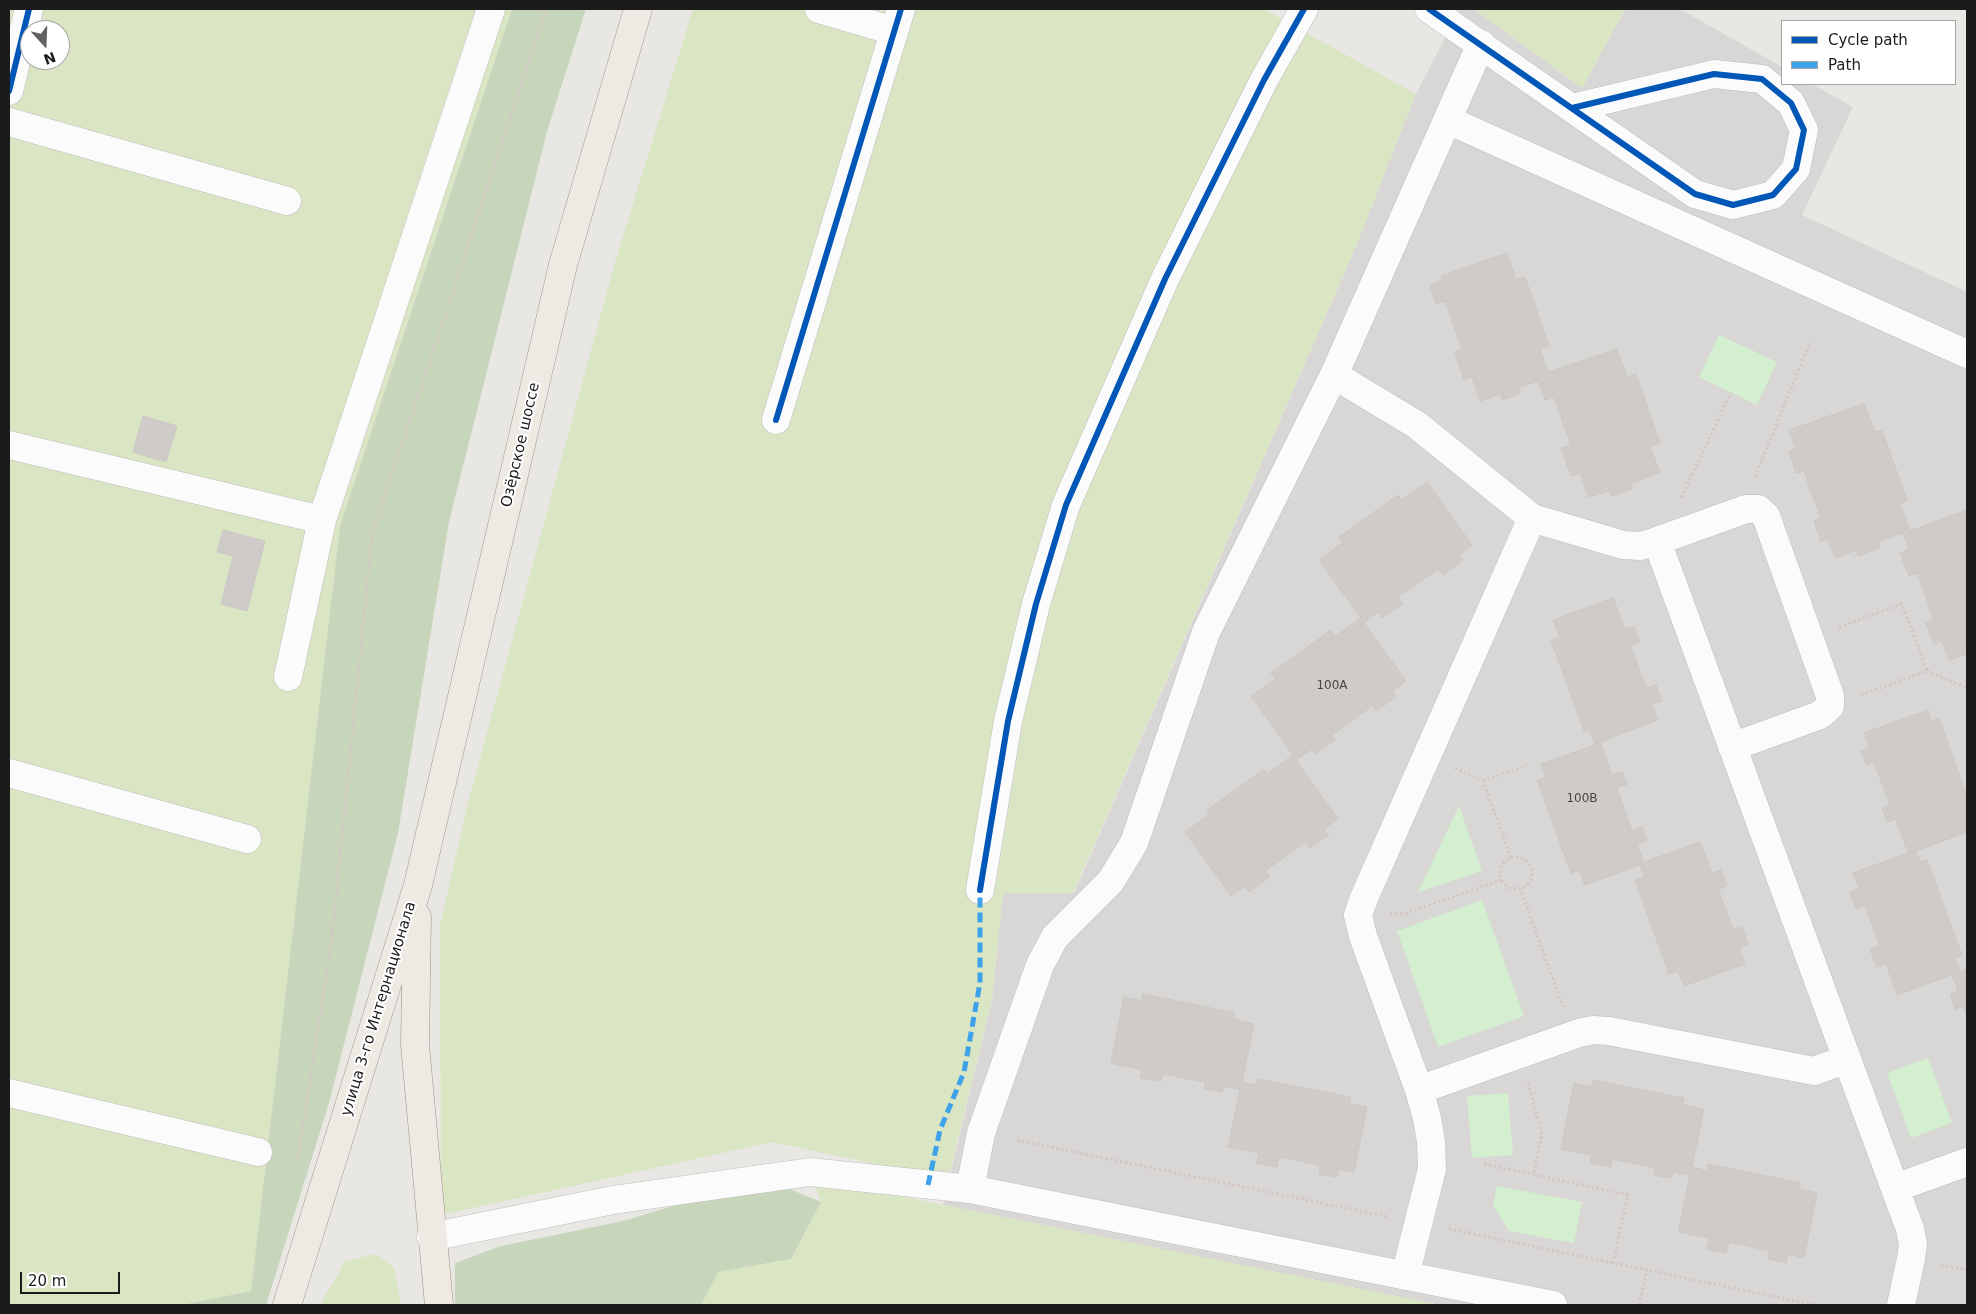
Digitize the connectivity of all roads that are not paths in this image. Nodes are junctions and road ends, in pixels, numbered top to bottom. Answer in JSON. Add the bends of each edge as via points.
{"nodes":[{"id":1,"x":29,"y":9,"type":"edge"},
{"id":2,"x":492,"y":9,"type":"edge"},
{"id":3,"x":638,"y":9,"type":"edge"},
{"id":4,"x":819,"y":9,"type":"edge"},
{"id":5,"x":1304,"y":9,"type":"edge"},
{"id":6,"x":1429,"y":9,"type":"edge"},
{"id":7,"x":898,"y":20,"type":"edge"},
{"id":8,"x":1481,"y":44,"type":"junction"},
{"id":9,"x":9,"y":91,"type":"edge"},
{"id":10,"x":1572,"y":108,"type":"junction"},
{"id":11,"x":1448,"y":120,"type":"junction"},
{"id":12,"x":9,"y":122,"type":"edge"},
{"id":13,"x":287,"y":201,"type":"dead end"},
{"id":14,"x":1967,"y":354,"type":"edge"},
{"id":15,"x":1334,"y":376,"type":"junction"},
{"id":16,"x":776,"y":420,"type":"dead end"},
{"id":17,"x":9,"y":445,"type":"edge"},
{"id":18,"x":1532,"y":518,"type":"junction"},
{"id":19,"x":322,"y":520,"type":"junction"},
{"id":20,"x":1656,"y":541,"type":"junction"},
{"id":21,"x":288,"y":677,"type":"dead end"},
{"id":22,"x":1732,"y":747,"type":"junction"},
{"id":23,"x":9,"y":772,"type":"edge"},
{"id":24,"x":247,"y":839,"type":"dead end"},
{"id":25,"x":418,"y":886,"type":"junction"},
{"id":26,"x":980,"y":890,"type":"dead end"},
{"id":27,"x":1848,"y":1059,"type":"junction"},
{"id":28,"x":1419,"y":1090,"type":"junction"},
{"id":29,"x":9,"y":1093,"type":"edge"},
{"id":30,"x":258,"y":1152,"type":"dead end"},
{"id":31,"x":1967,"y":1162,"type":"edge"},
{"id":32,"x":1895,"y":1188,"type":"junction"},
{"id":33,"x":970,"y":1189,"type":"junction"},
{"id":34,"x":431,"y":1237,"type":"junction"},
{"id":35,"x":1405,"y":1276,"type":"junction"},
{"id":36,"x":287,"y":1305,"type":"edge"},
{"id":37,"x":439,"y":1305,"type":"edge"},
{"id":38,"x":1553,"y":1305,"type":"edge"},
{"id":39,"x":1901,"y":1305,"type":"edge"}],
"edges":[{"from":1,"to":9,"type":"street"},
{"from":2,"to":19,"type":"street"},
{"from":3,"to":25,"type":"main road","name":"Озёрское шоссе","via":[[563,265]]},
{"from":4,"to":7,"type":"street"},
{"from":5,"to":26,"type":"street","via":[[1264,80],[1165,279],[1066,505],[1036,604],[1008,720]]},
{"from":6,"to":8,"type":"street"},
{"from":7,"to":16,"type":"street"},
{"from":8,"to":10,"type":"street"},
{"from":8,"to":11,"type":"street"},
{"from":10,"to":10,"type":"street","via":[[1695,194],[1733,205],[1773,195],[1796,169],[1804,130],[1791,103],[1762,79],[1714,74]]},
{"from":11,"to":14,"type":"street"},
{"from":11,"to":15,"type":"street"},
{"from":12,"to":13,"type":"street"},
{"from":15,"to":18,"type":"street","via":[[1417,424]]},
{"from":15,"to":33,"type":"street","via":[[1206,632],[1134,843],[1111,881],[1055,937],[1040,965],[981,1133]]},
{"from":17,"to":19,"type":"street"},
{"from":18,"to":20,"type":"street","via":[[1623,545],[1640,546]]},
{"from":18,"to":28,"type":"street","via":[[1358,915]]},
{"from":19,"to":21,"type":"street"},
{"from":20,"to":22,"type":"street"},
{"from":20,"to":22,"type":"street","via":[[1746,509],[1758,509],[1766,516],[1830,696],[1830,706],[1820,715]]},
{"from":22,"to":27,"type":"street"},
{"from":23,"to":24,"type":"street"},
{"from":25,"to":34,"type":"main road","name":"улица 3-го Интернационала","via":[[415,1045]]},
{"from":25,"to":36,"type":"main road","name":"улица 3-го Интернационала"},
{"from":27,"to":28,"type":"street","via":[[1814,1071],[1593,1030]]},
{"from":27,"to":32,"type":"street"},
{"from":28,"to":35,"type":"street","via":[[1427,1118],[1432,1169]]},
{"from":29,"to":30,"type":"street"},
{"from":31,"to":32,"type":"street"},
{"from":32,"to":39,"type":"street","via":[[1913,1244]]},
{"from":33,"to":34,"type":"street","via":[[810,1172],[613,1200]]},
{"from":33,"to":35,"type":"street"},
{"from":34,"to":37,"type":"main road","name":"улица 3-го Интернационала"},
{"from":35,"to":38,"type":"street"}]}
